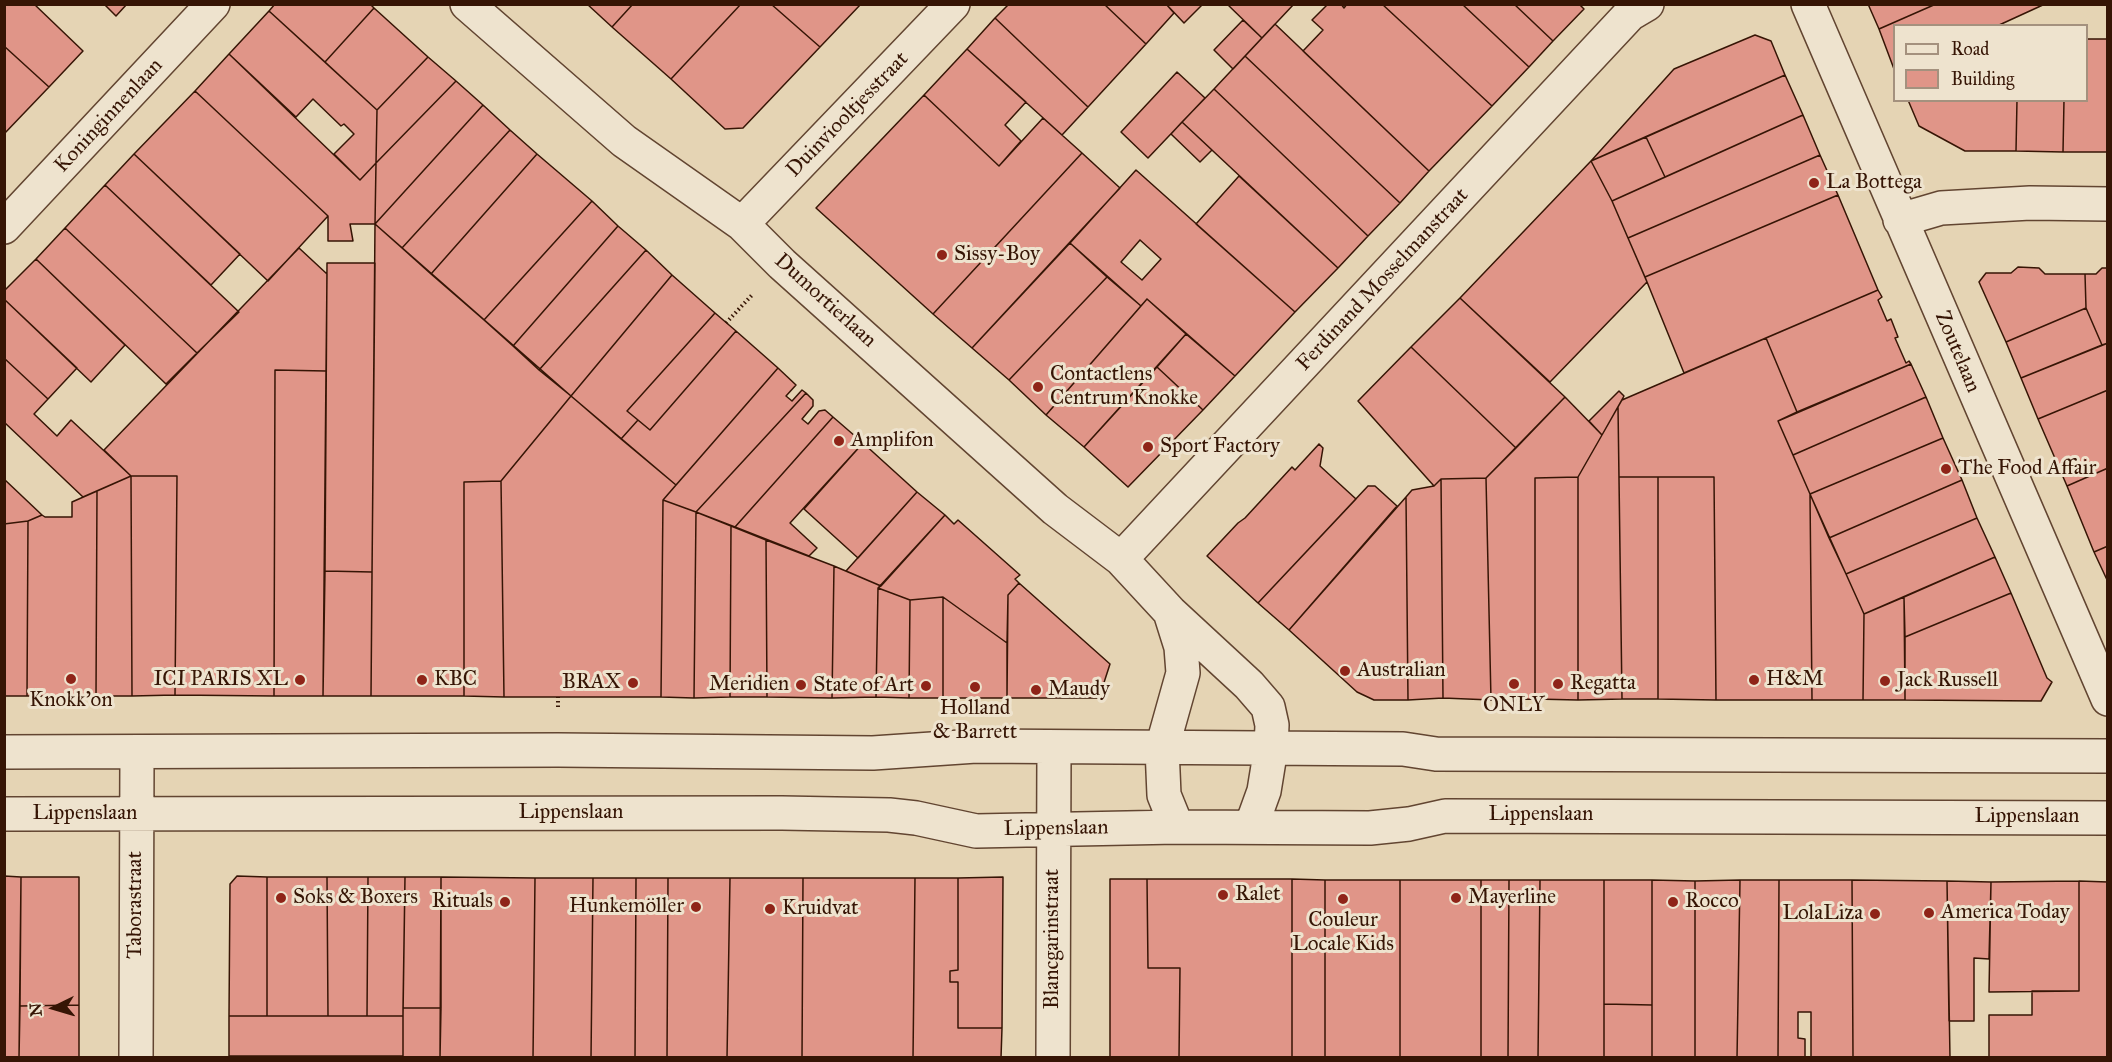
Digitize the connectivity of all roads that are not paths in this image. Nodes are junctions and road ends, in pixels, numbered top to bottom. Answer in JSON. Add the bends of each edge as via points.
{"nodes":[{"id":1,"x":213,"y":4,"type":"edge"},
{"id":2,"x":467,"y":4,"type":"edge"},
{"id":3,"x":953,"y":4,"type":"edge"},
{"id":4,"x":1647,"y":4,"type":"edge"},
{"id":5,"x":1808,"y":4,"type":"edge"},
{"id":6,"x":2108,"y":204,"type":"edge"},
{"id":7,"x":1900,"y":220,"type":"junction"},
{"id":8,"x":742,"y":224,"type":"junction"},
{"id":9,"x":4,"y":227,"type":"edge"},
{"id":10,"x":1121,"y":559,"type":"junction"},
{"id":11,"x":1170,"y":612,"type":"junction"},
{"id":12,"x":2108,"y":699,"type":"edge"},
{"id":13,"x":1054,"y":748,"type":"junction"},
{"id":14,"x":1162,"y":748,"type":"junction"},
{"id":15,"x":1271,"y":748,"type":"junction"},
{"id":16,"x":4,"y":752,"type":"edge"},
{"id":17,"x":137,"y":753,"type":"junction"},
{"id":18,"x":2108,"y":756,"type":"edge"},
{"id":19,"x":4,"y":814,"type":"edge"},
{"id":20,"x":136,"y":814,"type":"junction"},
{"id":21,"x":2108,"y":818,"type":"edge"},
{"id":22,"x":1177,"y":827,"type":"junction"},
{"id":23,"x":1251,"y":827,"type":"junction"},
{"id":24,"x":1053,"y":830,"type":"junction"},
{"id":25,"x":136,"y":1058,"type":"edge"},
{"id":26,"x":1053,"y":1058,"type":"edge"}],
"edges":[{"from":1,"to":9,"type":"street","name":"Koninginnenlaan"},
{"from":2,"to":8,"type":"street","name":"Dumortierlaan","via":[[624,141]]},
{"from":3,"to":8,"type":"street","name":"Duinviooltjesstraat"},
{"from":4,"to":10,"type":"street","name":"Ferdinand Mosselmanstraat","via":[[1630,14]]},
{"from":5,"to":7,"type":"street","name":"Zoutelaan"},
{"from":6,"to":7,"type":"street","via":[[1941,208]]},
{"from":7,"to":12,"type":"street","name":"Zoutelaan"},
{"from":8,"to":10,"type":"street","name":"Dumortierlaan","via":[[1055,508]]},
{"from":10,"to":11,"type":"street","name":"Dumortierlaan"},
{"from":11,"to":14,"type":"street","name":"Dumortierlaan","via":[[1182,647],[1183,673]]},
{"from":11,"to":15,"type":"street","name":"Dumortierlaan","via":[[1268,707]]},
{"from":13,"to":14,"type":"street"},
{"from":13,"to":17,"type":"street","via":[[976,746],[873,753]]},
{"from":13,"to":24,"type":"street","name":"Blancgarinstraat"},
{"from":14,"to":15,"type":"street"},
{"from":14,"to":22,"type":"street","name":"Dumortierlaan","via":[[1164,795]]},
{"from":15,"to":18,"type":"street","via":[[1403,749],[1436,754]]},
{"from":15,"to":23,"type":"street","name":"Dumortierlaan","via":[[1264,791]]},
{"from":16,"to":17,"type":"street"},
{"from":17,"to":20,"type":"street","name":"Taborastraat"},
{"from":19,"to":20,"type":"street","name":"Lippenslaan"},
{"from":20,"to":24,"type":"street","name":"Lippenslaan","via":[[782,813],[889,815],[976,831]]},
{"from":20,"to":25,"type":"street","name":"Taborastraat"},
{"from":21,"to":23,"type":"street","name":"Lippenslaan","via":[[1456,816],[1370,828]]},
{"from":22,"to":23,"type":"street","name":"Lippenslaan"},
{"from":22,"to":24,"type":"street","name":"Lippenslaan"},
{"from":24,"to":26,"type":"street","name":"Blancgarinstraat"}]}
